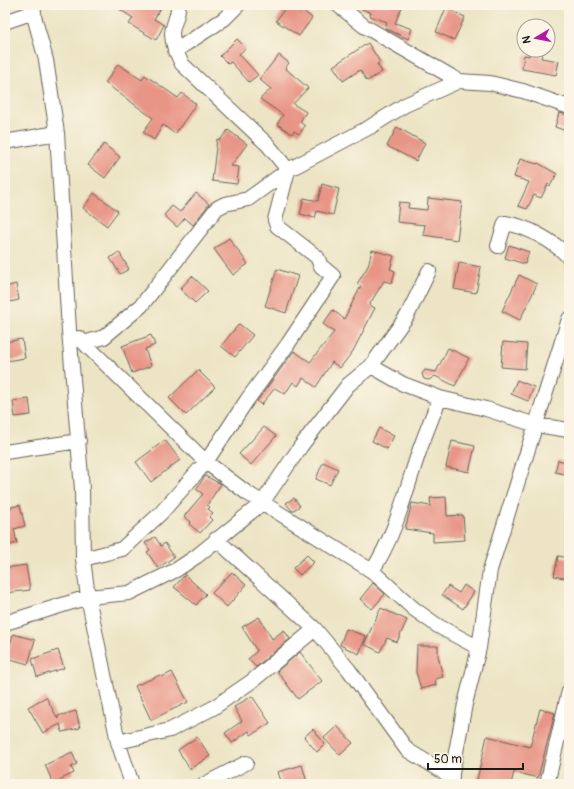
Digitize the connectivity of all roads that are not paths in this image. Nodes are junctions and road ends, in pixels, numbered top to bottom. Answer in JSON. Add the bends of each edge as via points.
{"nodes":[{"id":1,"x":178,"y":5,"type":"edge"},
{"id":2,"x":238,"y":5,"type":"edge"},
{"id":3,"x":338,"y":5,"type":"edge"},
{"id":4,"x":33,"y":9,"type":"edge"},
{"id":5,"x":5,"y":22,"type":"edge"},
{"id":6,"x":175,"y":51,"type":"junction"},
{"id":7,"x":459,"y":81,"type":"junction"},
{"id":8,"x":569,"y":107,"type":"edge"},
{"id":9,"x":57,"y":132,"type":"junction"},
{"id":10,"x":5,"y":142,"type":"edge"},
{"id":11,"x":288,"y":170,"type":"junction"},
{"id":12,"x":498,"y":246,"type":"dead end"},
{"id":13,"x":569,"y":257,"type":"edge"},
{"id":14,"x":429,"y":271,"type":"dead end"},
{"id":15,"x":569,"y":318,"type":"edge"},
{"id":16,"x":69,"y":330,"type":"junction"},
{"id":17,"x":84,"y":343,"type":"junction"},
{"id":18,"x":371,"y":366,"type":"junction"},
{"id":19,"x":440,"y":398,"type":"junction"},
{"id":20,"x":536,"y":425,"type":"junction"},
{"id":21,"x":569,"y":430,"type":"edge"},
{"id":22,"x":78,"y":441,"type":"junction"},
{"id":23,"x":5,"y":452,"type":"edge"},
{"id":24,"x":206,"y":462,"type":"junction"},
{"id":25,"x":262,"y":503,"type":"junction"},
{"id":26,"x":216,"y":539,"type":"junction"},
{"id":27,"x":83,"y":559,"type":"junction"},
{"id":28,"x":372,"y":570,"type":"junction"},
{"id":29,"x":88,"y":597,"type":"junction"},
{"id":30,"x":5,"y":623,"type":"edge"},
{"id":31,"x":315,"y":629,"type":"junction"},
{"id":32,"x":479,"y":648,"type":"junction"},
{"id":33,"x":569,"y":691,"type":"edge"},
{"id":34,"x":118,"y":742,"type":"junction"},
{"id":35,"x":246,"y":763,"type":"dead end"},
{"id":36,"x":451,"y":780,"type":"edge"},
{"id":37,"x":132,"y":784,"type":"edge"},
{"id":38,"x":205,"y":784,"type":"edge"},
{"id":39,"x":547,"y":784,"type":"edge"}],
"edges":[{"from":1,"to":6,"type":"street","via":[[172,32]]},
{"from":2,"to":6,"type":"street","via":[[224,19]]},
{"from":3,"to":7,"type":"street","via":[[364,26]]},
{"from":4,"to":5,"type":"street"},
{"from":4,"to":9,"type":"street","via":[[46,60]]},
{"from":6,"to":11,"type":"street","via":[[182,64],[268,144]]},
{"from":7,"to":8,"type":"street","via":[[490,83]]},
{"from":7,"to":11,"type":"street","via":[[405,105],[370,127]]},
{"from":9,"to":10,"type":"street"},
{"from":9,"to":16,"type":"street"},
{"from":11,"to":17,"type":"street","via":[[248,199],[217,208],[141,306],[104,337]]},
{"from":11,"to":24,"type":"street","via":[[275,220],[276,226],[317,257],[321,266],[333,276]]},
{"from":12,"to":13,"type":"street","via":[[505,223],[518,224],[559,248]]},
{"from":14,"to":18,"type":"street","via":[[407,316]]},
{"from":15,"to":20,"type":"street"},
{"from":16,"to":17,"type":"street"},
{"from":16,"to":22,"type":"street"},
{"from":17,"to":24,"type":"street"},
{"from":18,"to":19,"type":"street","via":[[403,384]]},
{"from":18,"to":25,"type":"street","via":[[348,385],[301,446]]},
{"from":19,"to":20,"type":"street"},
{"from":19,"to":28,"type":"street","via":[[421,446],[401,510],[381,556]]},
{"from":20,"to":21,"type":"street"},
{"from":20,"to":32,"type":"street","via":[[490,570]]},
{"from":22,"to":23,"type":"street"},
{"from":22,"to":27,"type":"street"},
{"from":24,"to":25,"type":"street"},
{"from":24,"to":27,"type":"street","via":[[161,513],[122,549]]},
{"from":25,"to":26,"type":"street"},
{"from":25,"to":28,"type":"street"},
{"from":26,"to":29,"type":"street","via":[[176,570],[128,592]]},
{"from":26,"to":31,"type":"street"},
{"from":27,"to":29,"type":"street"},
{"from":28,"to":32,"type":"street","via":[[414,609],[438,626]]},
{"from":29,"to":30,"type":"street"},
{"from":29,"to":34,"type":"street"},
{"from":31,"to":34,"type":"street","via":[[252,681],[213,708],[170,730]]},
{"from":31,"to":36,"type":"street","via":[[407,750]]},
{"from":32,"to":36,"type":"street","via":[[464,704]]},
{"from":33,"to":39,"type":"street"},
{"from":34,"to":37,"type":"street"},
{"from":35,"to":38,"type":"street"}]}
